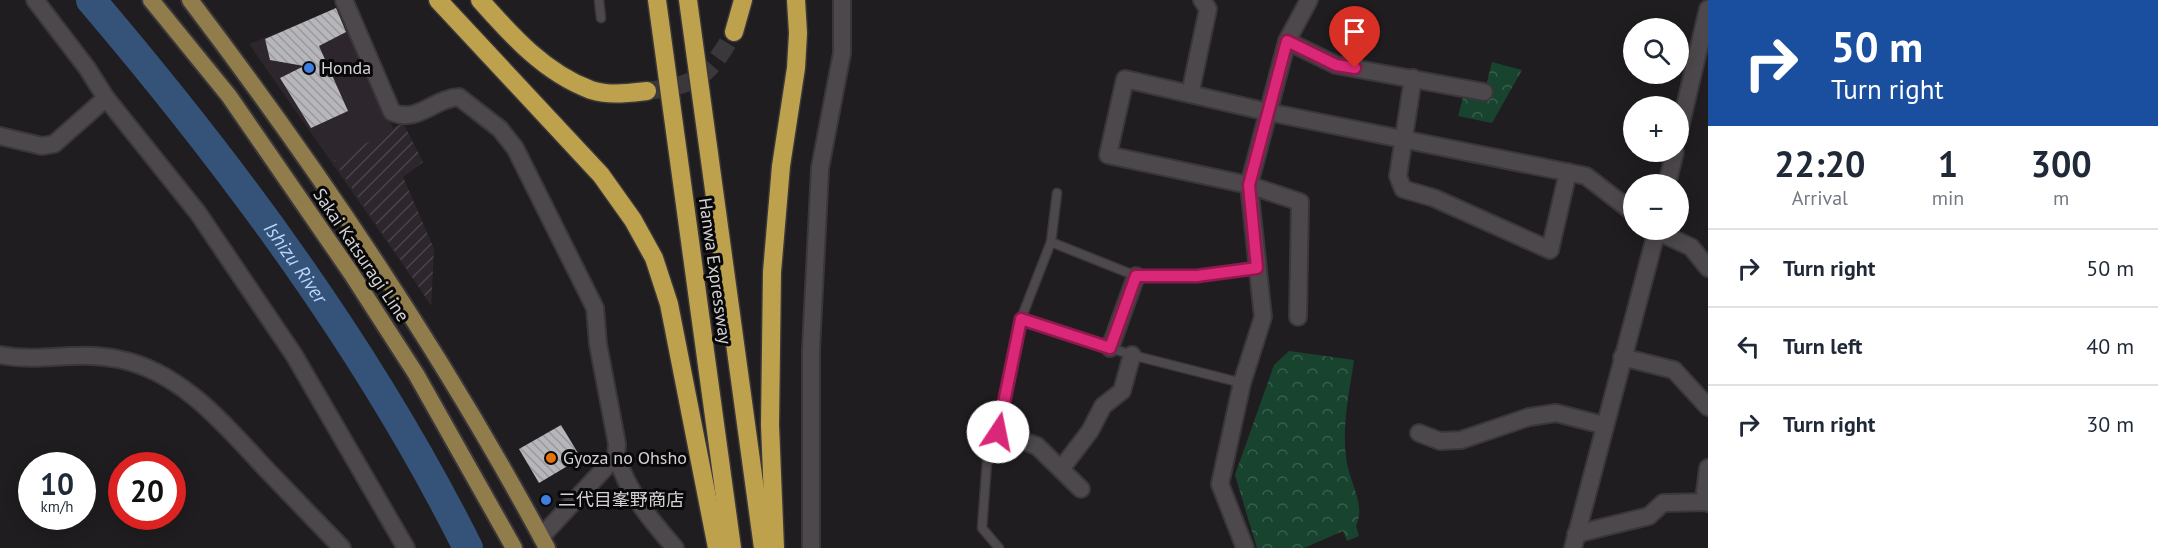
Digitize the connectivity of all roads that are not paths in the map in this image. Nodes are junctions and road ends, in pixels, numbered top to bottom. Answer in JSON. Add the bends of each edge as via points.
{"nodes":[{"id":1,"x":35,"y":0,"type":"edge"},
{"id":2,"x":151,"y":0,"type":"edge"},
{"id":3,"x":190,"y":0,"type":"edge"},
{"id":4,"x":344,"y":0,"type":"edge"},
{"id":5,"x":438,"y":0,"type":"edge"},
{"id":6,"x":480,"y":0,"type":"edge"},
{"id":7,"x":599,"y":0,"type":"edge"},
{"id":8,"x":657,"y":0,"type":"edge"},
{"id":9,"x":688,"y":0,"type":"edge"},
{"id":10,"x":743,"y":0,"type":"edge"},
{"id":11,"x":796,"y":0,"type":"edge"},
{"id":12,"x":842,"y":0,"type":"edge"},
{"id":13,"x":1202,"y":0,"type":"edge"},
{"id":14,"x":1309,"y":0,"type":"edge"},
{"id":15,"x":1708,"y":9,"type":"edge"},
{"id":16,"x":601,"y":18,"type":"dead end"},
{"id":17,"x":735,"y":32,"type":"tunnel mouth"},
{"id":18,"x":1287,"y":41,"type":"junction"},
{"id":19,"x":1413,"y":78,"type":"junction"},
{"id":20,"x":647,"y":91,"type":"tunnel mouth"},
{"id":21,"x":1484,"y":92,"type":"dead end"},
{"id":22,"x":1190,"y":94,"type":"junction"},
{"id":23,"x":1687,"y":96,"type":"edge"},
{"id":24,"x":106,"y":98,"type":"junction"},
{"id":25,"x":1268,"y":112,"type":"junction"},
{"id":26,"x":0,"y":136,"type":"edge"},
{"id":27,"x":1404,"y":138,"type":"junction"},
{"id":28,"x":1568,"y":172,"type":"junction"},
{"id":29,"x":1249,"y":185,"type":"junction"},
{"id":30,"x":1057,"y":193,"type":"dead end"},
{"id":31,"x":1623,"y":205,"type":"edge"},
{"id":32,"x":1653,"y":240,"type":"edge"},
{"id":33,"x":1677,"y":240,"type":"edge"},
{"id":34,"x":1051,"y":242,"type":"junction"},
{"id":35,"x":1257,"y":268,"type":"junction"},
{"id":36,"x":1708,"y":268,"type":"edge"},
{"id":37,"x":1136,"y":276,"type":"junction"},
{"id":38,"x":1298,"y":317,"type":"dead end"},
{"id":39,"x":1021,"y":319,"type":"junction"},
{"id":40,"x":1110,"y":348,"type":"junction"},
{"id":41,"x":0,"y":355,"type":"edge"},
{"id":42,"x":1132,"y":355,"type":"junction"},
{"id":43,"x":1622,"y":357,"type":"junction"},
{"id":44,"x":1242,"y":383,"type":"junction"},
{"id":45,"x":1708,"y":407,"type":"edge"},
{"id":46,"x":1603,"y":425,"type":"junction"},
{"id":47,"x":998,"y":432,"type":"junction"},
{"id":48,"x":1419,"y":433,"type":"dead end"},
{"id":49,"x":616,"y":456,"type":"junction"},
{"id":50,"x":1708,"y":468,"type":"edge"},
{"id":51,"x":1060,"y":469,"type":"junction"},
{"id":52,"x":1081,"y":489,"type":"dead end"},
{"id":53,"x":1708,"y":503,"type":"edge"},
{"id":54,"x":1574,"y":541,"type":"edge"},
{"id":55,"x":544,"y":543,"type":"edge"},
{"id":56,"x":342,"y":548,"type":"edge"},
{"id":57,"x":406,"y":548,"type":"edge"},
{"id":58,"x":514,"y":548,"type":"edge"},
{"id":59,"x":675,"y":548,"type":"edge"},
{"id":60,"x":717,"y":548,"type":"edge"},
{"id":61,"x":732,"y":548,"type":"edge"},
{"id":62,"x":764,"y":548,"type":"edge"},
{"id":63,"x":775,"y":548,"type":"edge"},
{"id":64,"x":811,"y":548,"type":"edge"},
{"id":65,"x":999,"y":548,"type":"edge"},
{"id":66,"x":1245,"y":548,"type":"edge"}],
"edges":[{"from":1,"to":24,"type":"street"},
{"from":2,"to":58,"type":"main road","name":"Sakai Katsuragi Line","via":[[229,96],[351,273],[416,374]]},
{"from":3,"to":55,"type":"main road","name":"Sakai Katsuragi Line","via":[[305,156],[421,330]]},
{"from":4,"to":49,"type":"street","via":[[392,111],[402,117],[413,116],[459,97],[500,129],[515,148],[595,308]]},
{"from":5,"to":60,"type":"highway","via":[[601,175],[654,258],[669,304]]},
{"from":6,"to":20,"type":"highway","via":[[541,63],[592,90],[618,94]]},
{"from":7,"to":16,"type":"lane"},
{"from":8,"to":61,"type":"highway","name":"Hanwa Expressway"},
{"from":9,"to":62,"type":"highway","name":"Hanwa Expressway"},
{"from":10,"to":17,"type":"highway"},
{"from":11,"to":63,"type":"highway","via":[[796,56],[772,272],[770,425]]},
{"from":12,"to":64,"type":"street","via":[[843,53],[820,168],[811,349]]},
{"from":13,"to":22,"type":"street","via":[[1208,9]]},
{"from":14,"to":18,"type":"street"},
{"from":15,"to":23,"type":"street"},
{"from":18,"to":19,"type":"street","via":[[1336,65]]},
{"from":18,"to":25,"type":"street"},
{"from":19,"to":21,"type":"street"},
{"from":19,"to":27,"type":"street"},
{"from":22,"to":25,"type":"street"},
{"from":22,"to":29,"type":"street","via":[[1125,80],[1108,155]]},
{"from":24,"to":26,"type":"street","via":[[54,144],[42,146]]},
{"from":24,"to":57,"type":"street","via":[[198,213],[294,355]]},
{"from":25,"to":27,"type":"street"},
{"from":25,"to":29,"type":"street"},
{"from":27,"to":28,"type":"street"},
{"from":27,"to":28,"type":"street","via":[[1398,176],[1403,189],[1434,198],[1550,250]]},
{"from":28,"to":31,"type":"street","via":[[1586,176]]},
{"from":29,"to":35,"type":"street"},
{"from":29,"to":38,"type":"street","via":[[1300,202]]},
{"from":30,"to":34,"type":"lane"},
{"from":32,"to":43,"type":"street"},
{"from":33,"to":36,"type":"street","via":[[1691,247]]},
{"from":34,"to":37,"type":"lane"},
{"from":34,"to":39,"type":"lane"},
{"from":35,"to":37,"type":"lane","via":[[1197,276]]},
{"from":35,"to":44,"type":"street","via":[[1263,318]]},
{"from":37,"to":40,"type":"street"},
{"from":39,"to":40,"type":"lane"},
{"from":39,"to":47,"type":"lane"},
{"from":40,"to":42,"type":"lane"},
{"from":41,"to":56,"type":"street","via":[[26,360],[81,354],[120,359],[152,369],[206,406]]},
{"from":42,"to":44,"type":"lane"},
{"from":42,"to":51,"type":"street","via":[[1122,392],[1104,406]]},
{"from":43,"to":45,"type":"street","via":[[1674,370]]},
{"from":43,"to":46,"type":"street"},
{"from":44,"to":66,"type":"street","via":[[1220,484]]},
{"from":46,"to":48,"type":"street","via":[[1556,413],[1529,417],[1461,440],[1440,441]]},
{"from":46,"to":54,"type":"street"},
{"from":47,"to":51,"type":"street","via":[[1037,446]]},
{"from":47,"to":65,"type":"lane","via":[[989,435],[982,528]]},
{"from":49,"to":55,"type":"street"},
{"from":49,"to":59,"type":"street","via":[[627,486]]},
{"from":50,"to":53,"type":"street"},
{"from":51,"to":52,"type":"street"},
{"from":53,"to":54,"type":"street","via":[[1663,503],[1648,516]]}]}
